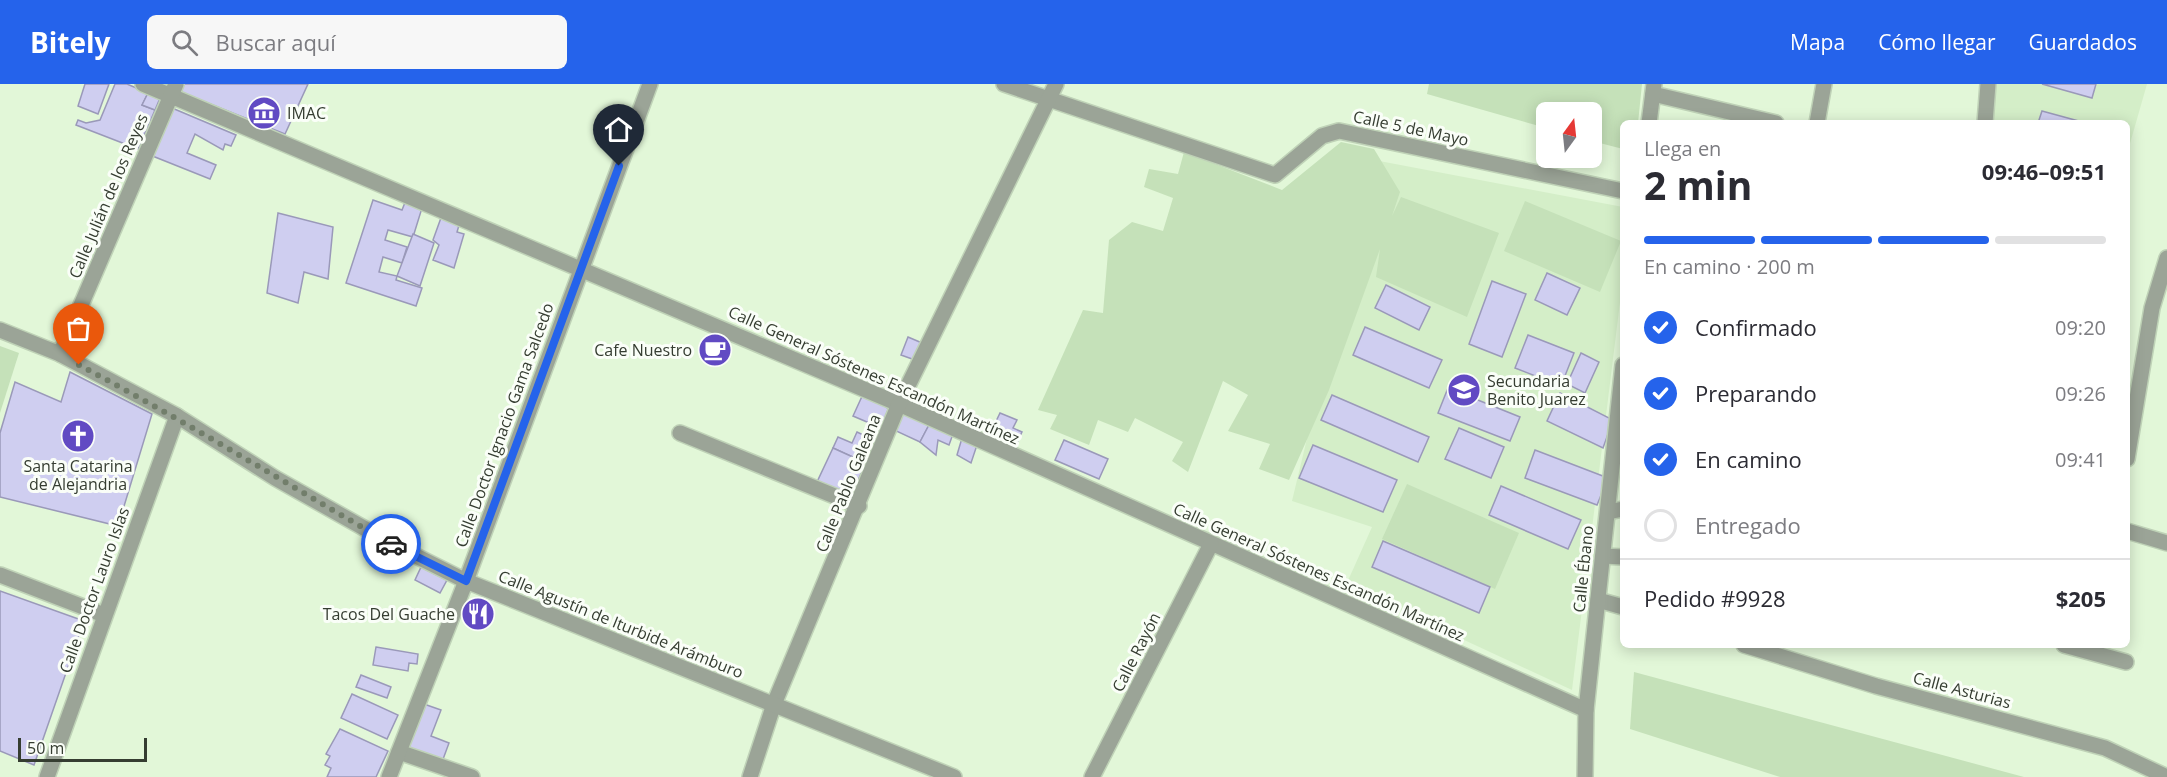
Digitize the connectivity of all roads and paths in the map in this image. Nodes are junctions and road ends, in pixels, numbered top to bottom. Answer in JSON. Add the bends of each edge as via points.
{"nodes":[{"id":1,"x":143,"y":84,"type":"edge"},
{"id":2,"x":650,"y":84,"type":"edge"},
{"id":3,"x":1004,"y":84,"type":"edge"},
{"id":4,"x":1824,"y":84,"type":"edge"},
{"id":5,"x":1988,"y":84,"type":"edge"},
{"id":6,"x":1653,"y":89,"type":"edge"},
{"id":7,"x":173,"y":91,"type":"edge"},
{"id":8,"x":1053,"y":91,"type":"edge"},
{"id":9,"x":1649,"y":120,"type":"edge"},
{"id":10,"x":1765,"y":120,"type":"edge"},
{"id":11,"x":1818,"y":120,"type":"edge"},
{"id":12,"x":1984,"y":120,"type":"edge"},
{"id":13,"x":1620,"y":190,"type":"edge"},
{"id":14,"x":2167,"y":258,"type":"edge"},
{"id":15,"x":581,"y":268,"type":"junction"},
{"id":16,"x":2160,"y":310,"type":"edge"},
{"id":17,"x":0,"y":330,"type":"edge"},
{"id":18,"x":60,"y":354,"type":"junction"},
{"id":19,"x":1620,"y":394,"type":"edge"},
{"id":20,"x":899,"y":404,"type":"junction"},
{"id":21,"x":177,"y":416,"type":"junction"},
{"id":22,"x":680,"y":433,"type":"dead end"},
{"id":23,"x":2130,"y":445,"type":"edge"},
{"id":24,"x":859,"y":506,"type":"junction"},
{"id":25,"x":1620,"y":510,"type":"edge"},
{"id":26,"x":1608,"y":512,"type":"junction"},
{"id":27,"x":2130,"y":532,"type":"edge"},
{"id":28,"x":2167,"y":543,"type":"edge"},
{"id":29,"x":1211,"y":544,"type":"junction"},
{"id":30,"x":1603,"y":556,"type":"junction"},
{"id":31,"x":1620,"y":557,"type":"edge"},
{"id":32,"x":0,"y":574,"type":"edge"},
{"id":33,"x":466,"y":581,"type":"junction"},
{"id":34,"x":1598,"y":600,"type":"junction"},
{"id":35,"x":1620,"y":607,"type":"edge"},
{"id":36,"x":104,"y":615,"type":"junction"},
{"id":37,"x":1754,"y":648,"type":"edge"},
{"id":38,"x":2075,"y":648,"type":"edge"},
{"id":39,"x":2126,"y":662,"type":"dead end"},
{"id":40,"x":774,"y":704,"type":"junction"},
{"id":41,"x":1586,"y":710,"type":"junction"},
{"id":42,"x":399,"y":752,"type":"junction"},
{"id":43,"x":47,"y":777,"type":"edge"},
{"id":44,"x":389,"y":777,"type":"edge"},
{"id":45,"x":472,"y":777,"type":"edge"},
{"id":46,"x":750,"y":777,"type":"edge"},
{"id":47,"x":954,"y":777,"type":"edge"},
{"id":48,"x":1092,"y":777,"type":"edge"},
{"id":49,"x":1585,"y":777,"type":"edge"},
{"id":50,"x":2167,"y":777,"type":"edge"}],
"edges":[{"from":1,"to":7,"type":"street","name":"Calle General Sóstenes Escandón Martínez"},
{"from":2,"to":15,"type":"street","name":"Calle Doctor Ignacio Gama Salcedo"},
{"from":3,"to":8,"type":"street","name":"Calle 5 de Mayo"},
{"from":4,"to":11,"type":"street"},
{"from":5,"to":12,"type":"street"},
{"from":6,"to":9,"type":"street"},
{"from":6,"to":10,"type":"street"},
{"from":7,"to":15,"type":"street","name":"Calle General Sóstenes Escandón Martínez"},
{"from":7,"to":18,"type":"street","name":"Calle Julián de los Reyes"},
{"from":8,"to":13,"type":"street","name":"Calle 5 de Mayo","via":[[1275,176],[1322,136],[1339,131]]},
{"from":8,"to":20,"type":"street","name":"Calle Pablo Galeana"},
{"from":14,"to":16,"type":"street"},
{"from":15,"to":20,"type":"street","name":"Calle General Sóstenes Escandón Martínez"},
{"from":15,"to":33,"type":"street","name":"Calle Doctor Ignacio Gama Salcedo"},
{"from":16,"to":23,"type":"street"},
{"from":17,"to":18,"type":"street","name":"Calle Agustín de Iturbide Arámburo"},
{"from":18,"to":21,"type":"street","name":"Calle Agustín de Iturbide Arámburo"},
{"from":19,"to":26,"type":"street","name":"Calle Ébano"},
{"from":20,"to":24,"type":"street","name":"Calle Pablo Galeana"},
{"from":20,"to":29,"type":"street","name":"Calle General Sóstenes Escandón Martínez"},
{"from":21,"to":33,"type":"street","name":"Calle Agustín de Iturbide Arámburo","via":[[295,489]]},
{"from":21,"to":36,"type":"street","name":"Calle Doctor Lauro Islas"},
{"from":22,"to":24,"type":"street"},
{"from":24,"to":40,"type":"street","name":"Calle Pablo Galeana"},
{"from":25,"to":26,"type":"street"},
{"from":26,"to":30,"type":"street","name":"Calle Ébano"},
{"from":27,"to":28,"type":"street"},
{"from":29,"to":41,"type":"street","name":"Calle General Sóstenes Escandón Martínez"},
{"from":29,"to":48,"type":"street","name":"Calle Rayón"},
{"from":30,"to":31,"type":"street"},
{"from":30,"to":34,"type":"street","name":"Calle Ébano"},
{"from":32,"to":36,"type":"street"},
{"from":33,"to":40,"type":"street","name":"Calle Agustín de Iturbide Arámburo"},
{"from":33,"to":42,"type":"street","name":"Calle Doctor Ignacio Gama Salcedo"},
{"from":34,"to":35,"type":"street"},
{"from":34,"to":41,"type":"street","name":"Calle Ébano"},
{"from":36,"to":43,"type":"street","name":"Calle Doctor Lauro Islas"},
{"from":37,"to":50,"type":"street","name":"Calle Asturias","via":[[1876,686],[2105,748]]},
{"from":38,"to":39,"type":"street"},
{"from":40,"to":46,"type":"street","name":"Calle Pablo Galeana"},
{"from":40,"to":47,"type":"street","name":"Calle Agustín de Iturbide Arámburo"},
{"from":41,"to":49,"type":"street","name":"Calle Ébano"},
{"from":42,"to":44,"type":"street","name":"Calle Doctor Ignacio Gama Salcedo"},
{"from":42,"to":45,"type":"street"}]}
